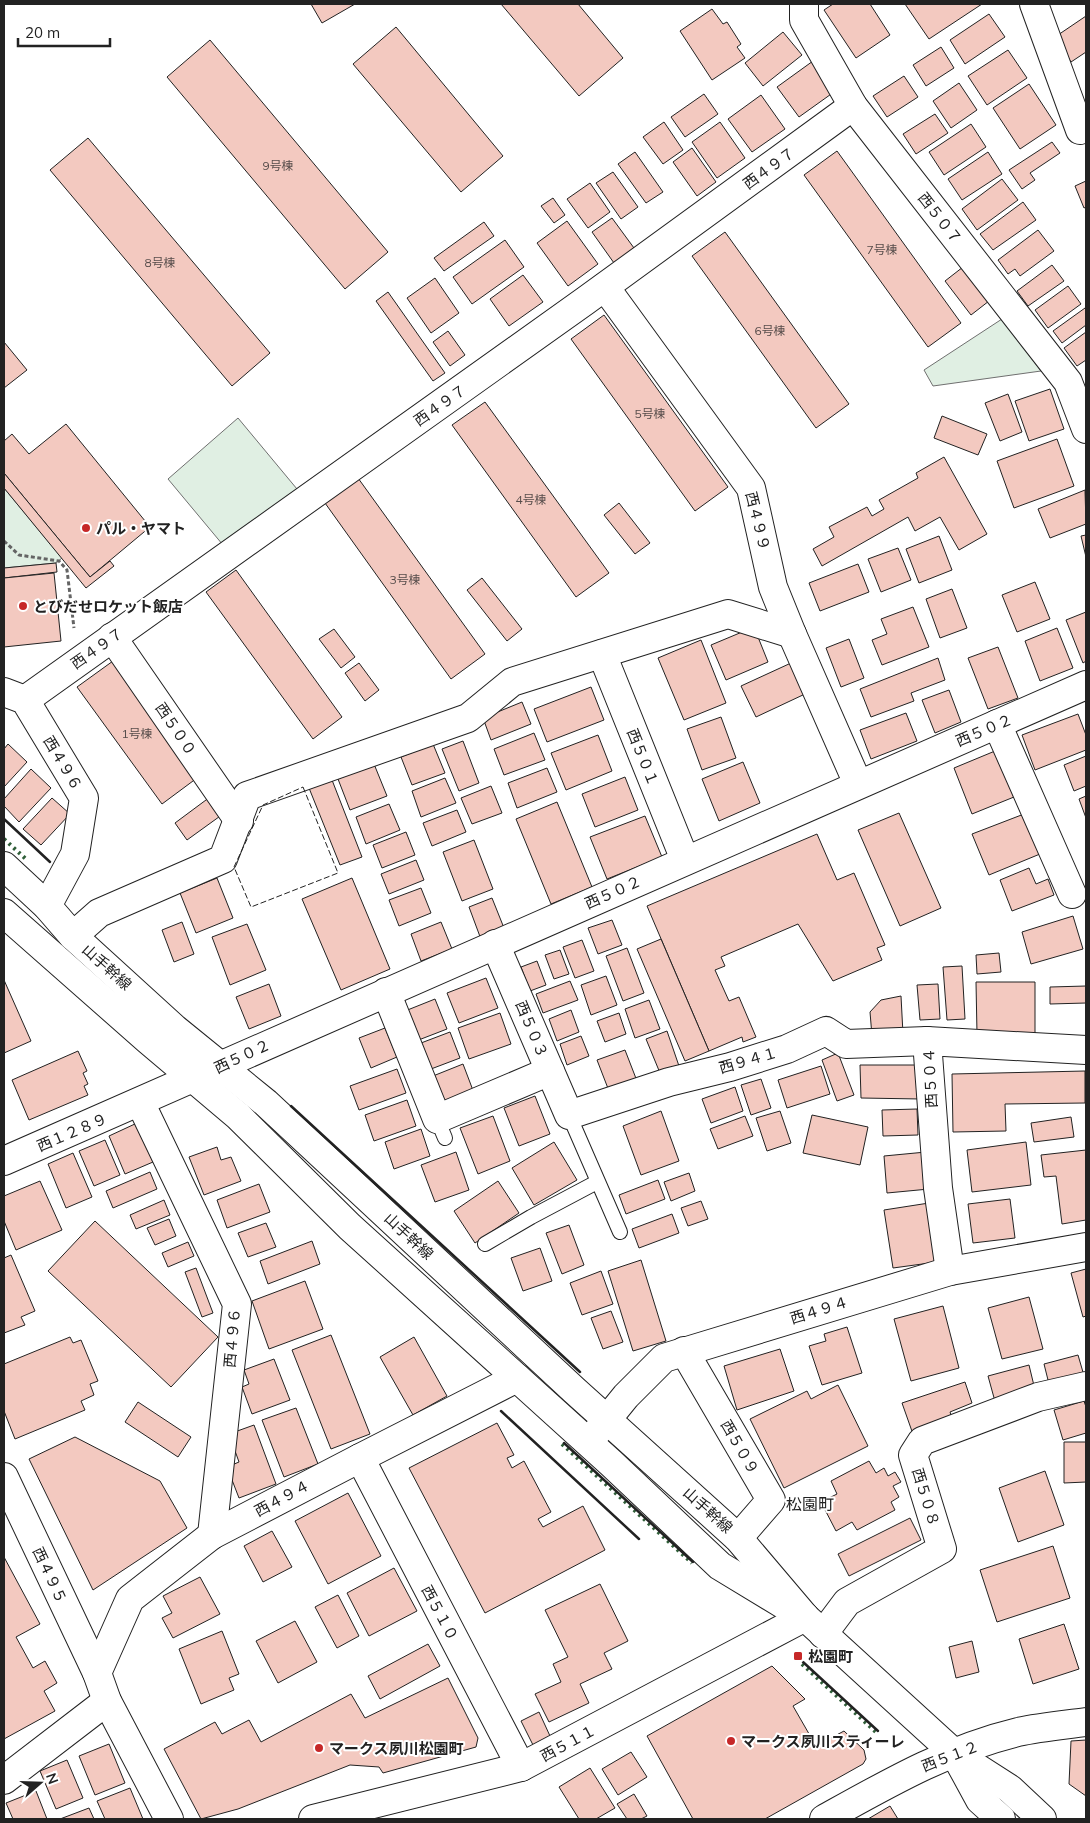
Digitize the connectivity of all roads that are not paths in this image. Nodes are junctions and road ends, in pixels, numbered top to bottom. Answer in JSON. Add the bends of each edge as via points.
{"nodes":[{"id":1,"x":804,"y":4,"type":"edge"},
{"id":2,"x":1034,"y":4,"type":"edge"},
{"id":3,"x":853,"y":106,"type":"junction"},
{"id":4,"x":1086,"y":126,"type":"edge"},
{"id":5,"x":604,"y":287,"type":"junction"},
{"id":6,"x":1077,"y":378,"type":"edge"},
{"id":7,"x":1086,"y":429,"type":"edge"},
{"id":8,"x":792,"y":634,"type":"junction"},
{"id":9,"x":112,"y":637,"type":"junction"},
{"id":10,"x":602,"y":654,"type":"junction"},
{"id":11,"x":1086,"y":685,"type":"edge"},
{"id":12,"x":14,"y":696,"type":"edge"},
{"id":13,"x":997,"y":724,"type":"junction"},
{"id":14,"x":858,"y":784,"type":"junction"},
{"id":15,"x":239,"y":821,"type":"junction"},
{"id":16,"x":685,"y":860,"type":"junction"},
{"id":17,"x":4,"y":866,"type":"edge"},
{"id":18,"x":1072,"y":894,"type":"dead end"},
{"id":19,"x":47,"y":906,"type":"junction"},
{"id":20,"x":4,"y":913,"type":"edge"},
{"id":21,"x":73,"y":936,"type":"junction"},
{"id":22,"x":496,"y":944,"type":"junction"},
{"id":23,"x":386,"y":992,"type":"junction"},
{"id":24,"x":927,"y":1041,"type":"junction"},
{"id":25,"x":1086,"y":1050,"type":"edge"},
{"id":26,"x":222,"y":1066,"type":"junction"},
{"id":27,"x":550,"y":1071,"type":"junction"},
{"id":28,"x":193,"y":1078,"type":"junction"},
{"id":29,"x":140,"y":1102,"type":"junction"},
{"id":30,"x":568,"y":1115,"type":"junction"},
{"id":31,"x":4,"y":1161,"type":"edge"},
{"id":32,"x":597,"y":1182,"type":"junction"},
{"id":33,"x":620,"y":1232,"type":"dead end"},
{"id":34,"x":485,"y":1244,"type":"dead end"},
{"id":35,"x":1086,"y":1247,"type":"edge"},
{"id":36,"x":950,"y":1271,"type":"junction"},
{"id":37,"x":684,"y":1351,"type":"junction"},
{"id":38,"x":517,"y":1378,"type":"junction"},
{"id":39,"x":1086,"y":1386,"type":"edge"},
{"id":40,"x":608,"y":1419,"type":"junction"},
{"id":41,"x":588,"y":1442,"type":"junction"},
{"id":42,"x":360,"y":1458,"type":"junction"},
{"id":43,"x":4,"y":1477,"type":"edge"},
{"id":44,"x":14,"y":1523,"type":"edge"},
{"id":45,"x":212,"y":1535,"type":"junction"},
{"id":46,"x":738,"y":1538,"type":"junction"},
{"id":47,"x":814,"y":1626,"type":"junction"},
{"id":48,"x":97,"y":1673,"type":"junction"},
{"id":49,"x":106,"y":1701,"type":"junction"},
{"id":50,"x":1086,"y":1722,"type":"edge"},
{"id":51,"x":954,"y":1752,"type":"junction"},
{"id":52,"x":521,"y":1767,"type":"junction"},
{"id":53,"x":4,"y":1780,"type":"edge"},
{"id":54,"x":169,"y":1819,"type":"edge"},
{"id":55,"x":313,"y":1819,"type":"edge"},
{"id":56,"x":824,"y":1819,"type":"edge"},
{"id":57,"x":1001,"y":1819,"type":"edge"},
{"id":58,"x":1042,"y":1819,"type":"edge"}],
"edges":[{"from":1,"to":3,"type":"street","name":"西５０７","via":[[804,20]]},
{"from":2,"to":4,"type":"street","via":[[1080,130]]},
{"from":3,"to":5,"type":"street","name":"西４９７"},
{"from":3,"to":6,"type":"street","name":"西５０７"},
{"from":5,"to":8,"type":"street","name":"西４９９","via":[[751,488],[773,587]]},
{"from":5,"to":9,"type":"street","name":"西４９７"},
{"from":6,"to":7,"type":"street","name":"西５０７"},
{"from":8,"to":10,"type":"street","via":[[728,614]]},
{"from":8,"to":14,"type":"street","name":"西４９９"},
{"from":9,"to":12,"type":"street","name":"西４９７","via":[[78,661]]},
{"from":9,"to":15,"type":"street","name":"西５００"},
{"from":10,"to":15,"type":"street","via":[[512,682],[468,718],[247,796]]},
{"from":10,"to":16,"type":"street","name":"西５０１"},
{"from":11,"to":13,"type":"street","name":"西５０２"},
{"from":12,"to":19,"type":"street","name":"西４９６","via":[[84,798],[75,854]]},
{"from":13,"to":14,"type":"street","name":"西５０２"},
{"from":13,"to":18,"type":"street"},
{"from":14,"to":16,"type":"street","name":"西５０２"},
{"from":15,"to":21,"type":"street","via":[[223,859],[99,913]]},
{"from":16,"to":22,"type":"street","name":"西５０２"},
{"from":17,"to":19,"type":"street","name":"山手幹線"},
{"from":19,"to":21,"type":"street","name":"山手幹線"},
{"from":20,"to":28,"type":"street","name":"山手幹線"},
{"from":21,"to":26,"type":"street","name":"山手幹線","via":[[175,1029]]},
{"from":22,"to":23,"type":"street","name":"西５０２"},
{"from":22,"to":27,"type":"street","name":"西５０３"},
{"from":23,"to":26,"type":"street","name":"西５０２"},
{"from":23,"to":27,"type":"street","via":[[441,1129]]},
{"from":24,"to":25,"type":"street","name":"西５０４"},
{"from":24,"to":30,"type":"street","name":"西９４１","via":[[846,1044],[826,1031],[787,1049]]},
{"from":24,"to":36,"type":"street","name":"西５０４","via":[[938,1188]]},
{"from":26,"to":28,"type":"street","name":"西５０２"},
{"from":26,"to":40,"type":"street","name":"山手幹線"},
{"from":27,"to":30,"type":"street","name":"西５０３"},
{"from":28,"to":29,"type":"street","name":"西５０２"},
{"from":28,"to":38,"type":"street","name":"山手幹線","via":[[238,1116],[350,1227]]},
{"from":29,"to":31,"type":"street","name":"西１２８９"},
{"from":29,"to":45,"type":"street","name":"西４９６","via":[[237,1304]]},
{"from":30,"to":32,"type":"lane"},
{"from":32,"to":33,"type":"lane"},
{"from":32,"to":34,"type":"lane"},
{"from":35,"to":36,"type":"street","name":"西４９４"},
{"from":36,"to":37,"type":"street","name":"西４９４"},
{"from":37,"to":40,"type":"street","name":"西４９４","via":[[664,1358]]},
{"from":37,"to":46,"type":"street","name":"西５０９","via":[[771,1500]]},
{"from":38,"to":41,"type":"street","name":"山手幹線"},
{"from":38,"to":42,"type":"street","name":"西４９４"},
{"from":39,"to":47,"type":"street","name":"西５０８","via":[[1038,1397],[922,1441],[913,1455],[942,1549],[847,1602]]},
{"from":40,"to":41,"type":"street","name":"西４９４"},
{"from":40,"to":46,"type":"street","name":"山手幹線"},
{"from":41,"to":47,"type":"street","name":"山手幹線","via":[[720,1566]]},
{"from":42,"to":45,"type":"street","name":"西４９４"},
{"from":42,"to":52,"type":"street","name":"西５１０"},
{"from":43,"to":44,"type":"street","name":"西４９５"},
{"from":44,"to":48,"type":"street","name":"西４９５"},
{"from":45,"to":48,"type":"street","name":"西４９４","via":[[130,1599]]},
{"from":46,"to":47,"type":"street","name":"山手幹線"},
{"from":47,"to":51,"type":"street","name":"山手幹線"},
{"from":47,"to":52,"type":"street","name":"西５１１"},
{"from":48,"to":49,"type":"street","name":"西４９５"},
{"from":49,"to":53,"type":"street"},
{"from":49,"to":54,"type":"street"},
{"from":50,"to":51,"type":"street","name":"西５１２","via":[[1018,1732]]},
{"from":51,"to":56,"type":"street","name":"西５１２","via":[[906,1773]]},
{"from":51,"to":57,"type":"street","name":"山手幹線","via":[[980,1800]]},
{"from":51,"to":58,"type":"street","name":"山手幹線","via":[[1010,1789]]},
{"from":52,"to":55,"type":"street","name":"西５１１"}]}
